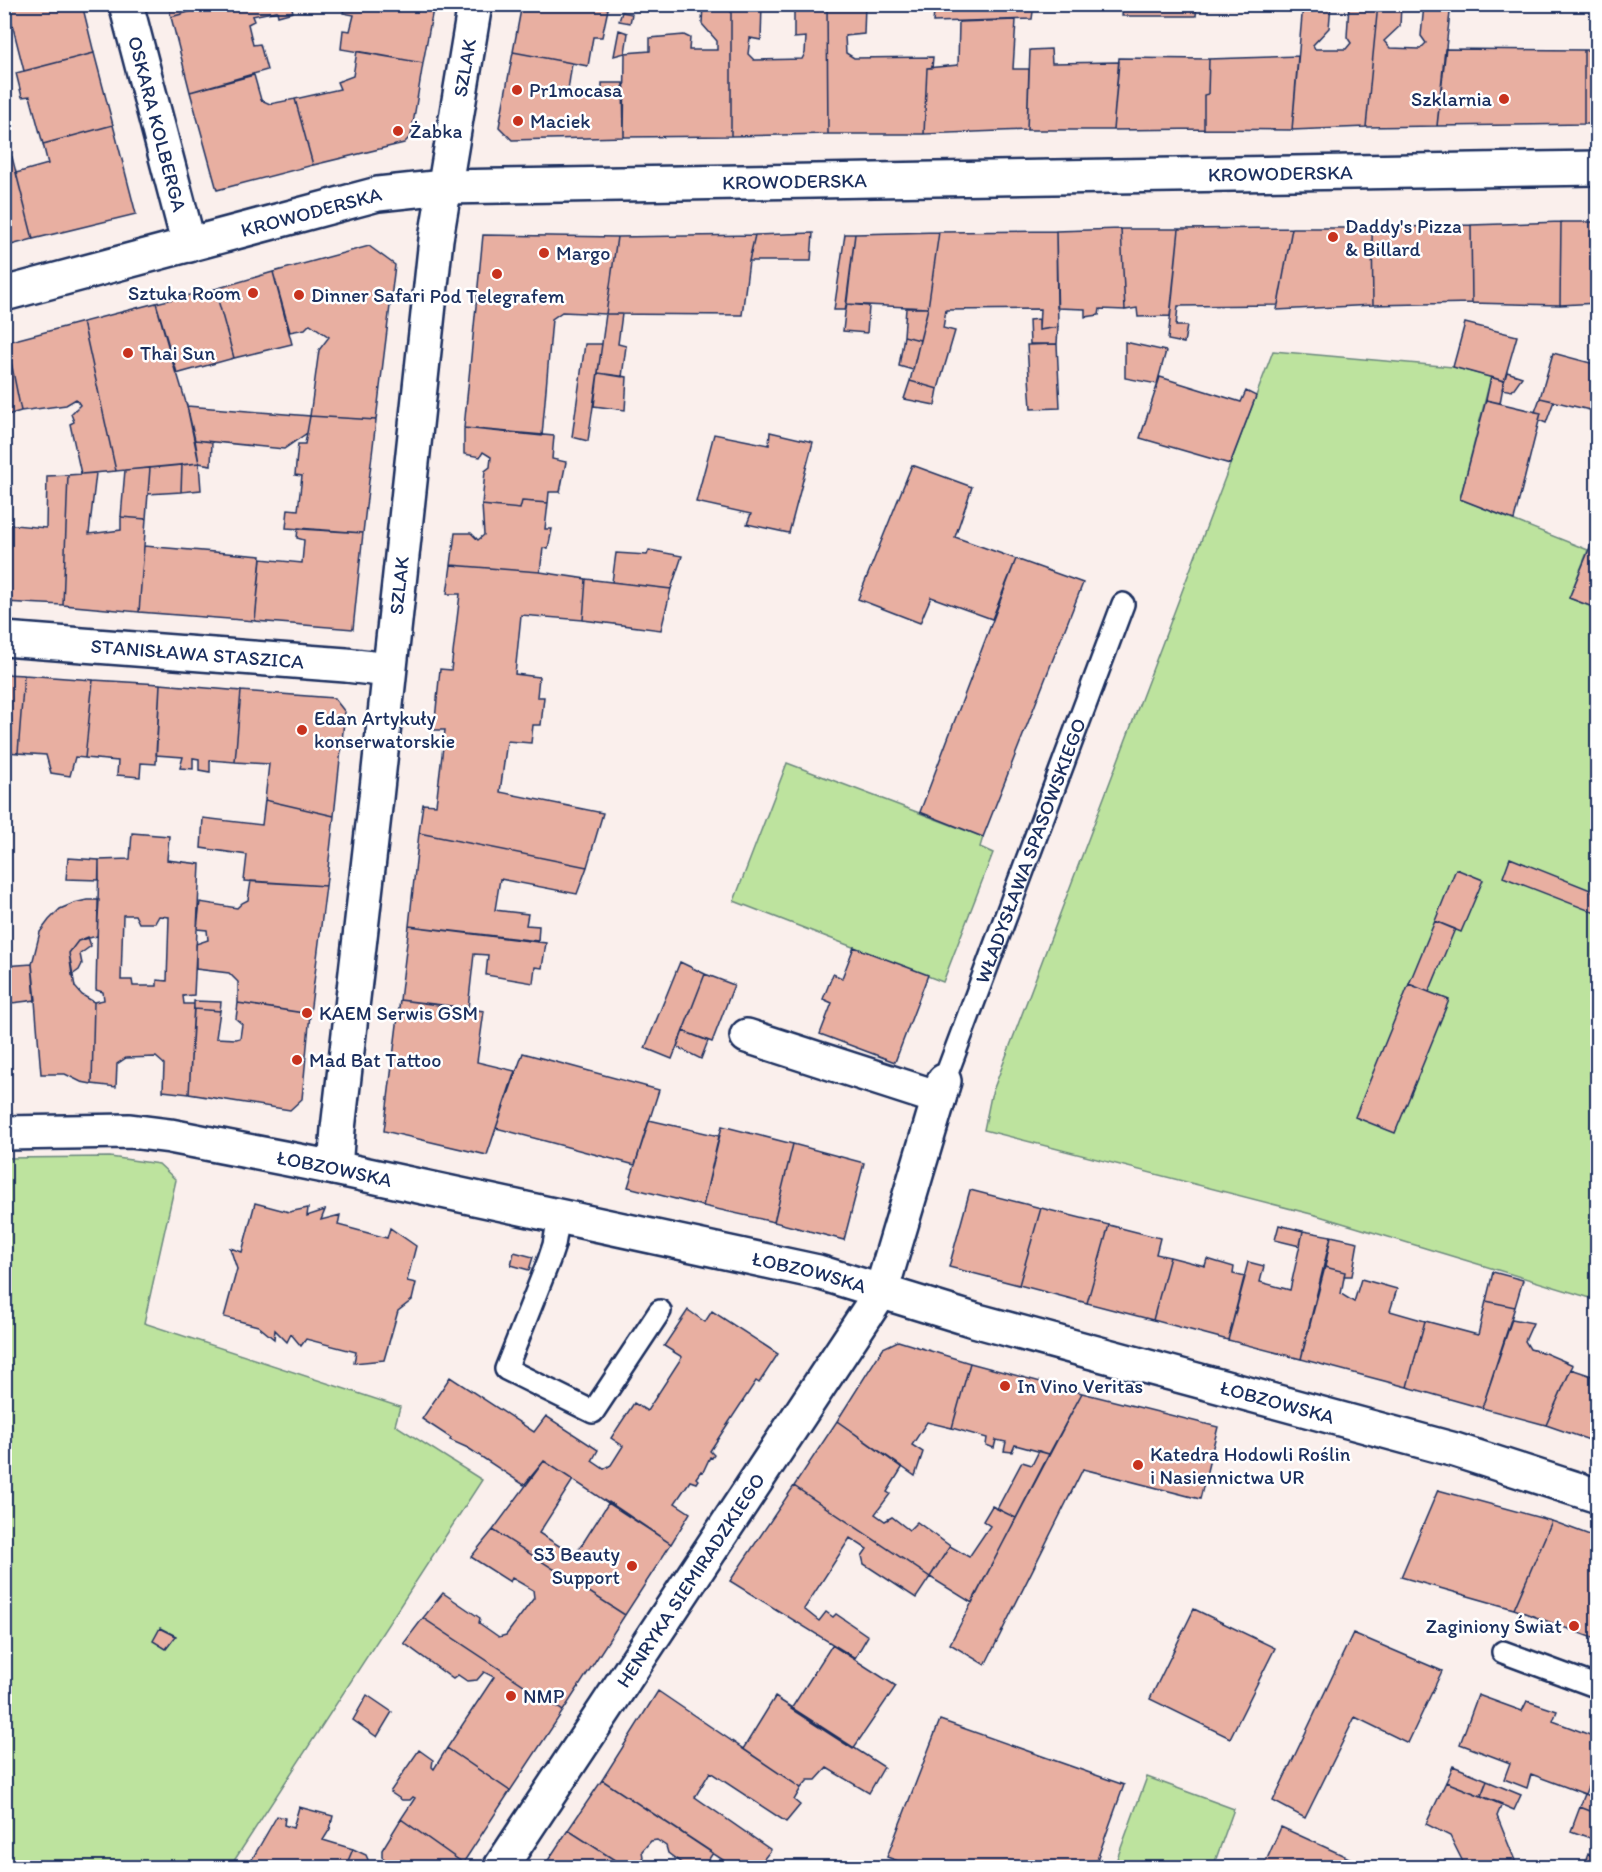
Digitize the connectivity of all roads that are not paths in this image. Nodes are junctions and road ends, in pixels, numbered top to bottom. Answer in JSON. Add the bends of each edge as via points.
{"nodes":[{"id":1,"x":126,"y":4,"type":"edge"},
{"id":2,"x":475,"y":4,"type":"edge"},
{"id":3,"x":1598,"y":168,"type":"edge"},
{"id":4,"x":444,"y":187,"type":"junction"},
{"id":5,"x":189,"y":245,"type":"junction"},
{"id":6,"x":4,"y":294,"type":"edge"},
{"id":7,"x":1123,"y":603,"type":"dead end"},
{"id":8,"x":4,"y":639,"type":"edge"},
{"id":9,"x":389,"y":670,"type":"junction"},
{"id":10,"x":747,"y":1036,"type":"dead end"},
{"id":11,"x":941,"y":1090,"type":"junction"},
{"id":12,"x":4,"y":1133,"type":"edge"},
{"id":13,"x":335,"y":1168,"type":"junction"},
{"id":14,"x":559,"y":1216,"type":"junction"},
{"id":15,"x":881,"y":1292,"type":"junction"},
{"id":16,"x":660,"y":1311,"type":"dead end"},
{"id":17,"x":1598,"y":1496,"type":"edge"},
{"id":18,"x":1503,"y":1652,"type":"dead end"},
{"id":19,"x":1598,"y":1687,"type":"edge"},
{"id":20,"x":500,"y":1868,"type":"edge"}],
"edges":[{"from":1,"to":5,"type":"street","name":"OSKARA KOLBERGA"},
{"from":2,"to":4,"type":"street","name":"SZLAK"},
{"from":3,"to":4,"type":"street","name":"KROWODERSKA"},
{"from":4,"to":5,"type":"street","name":"KROWODERSKA","via":[[378,194]]},
{"from":4,"to":9,"type":"street","name":"SZLAK"},
{"from":5,"to":6,"type":"street","name":"KROWODERSKA"},
{"from":7,"to":11,"type":"lane","name":"WŁADYSŁAWA SPASOWSKIEGO"},
{"from":8,"to":9,"type":"street","name":"STANISŁAWA STASZICA"},
{"from":9,"to":13,"type":"street","name":"SZLAK"},
{"from":10,"to":11,"type":"street"},
{"from":11,"to":15,"type":"street","name":"WŁADYSŁAWA SPASOWSKIEGO"},
{"from":12,"to":13,"type":"street","name":"ŁOBZOWSKA","via":[[129,1131]]},
{"from":13,"to":14,"type":"street","name":"ŁOBZOWSKA"},
{"from":14,"to":15,"type":"street","name":"ŁOBZOWSKA","via":[[818,1272]]},
{"from":14,"to":16,"type":"lane","via":[[549,1260],[506,1369],[593,1412]]},
{"from":15,"to":17,"type":"street","name":"ŁOBZOWSKA","via":[[1455,1450]]},
{"from":15,"to":20,"type":"street","name":"HENRYKA SIEMIRADZKIEGO"},
{"from":18,"to":19,"type":"lane"}]}
